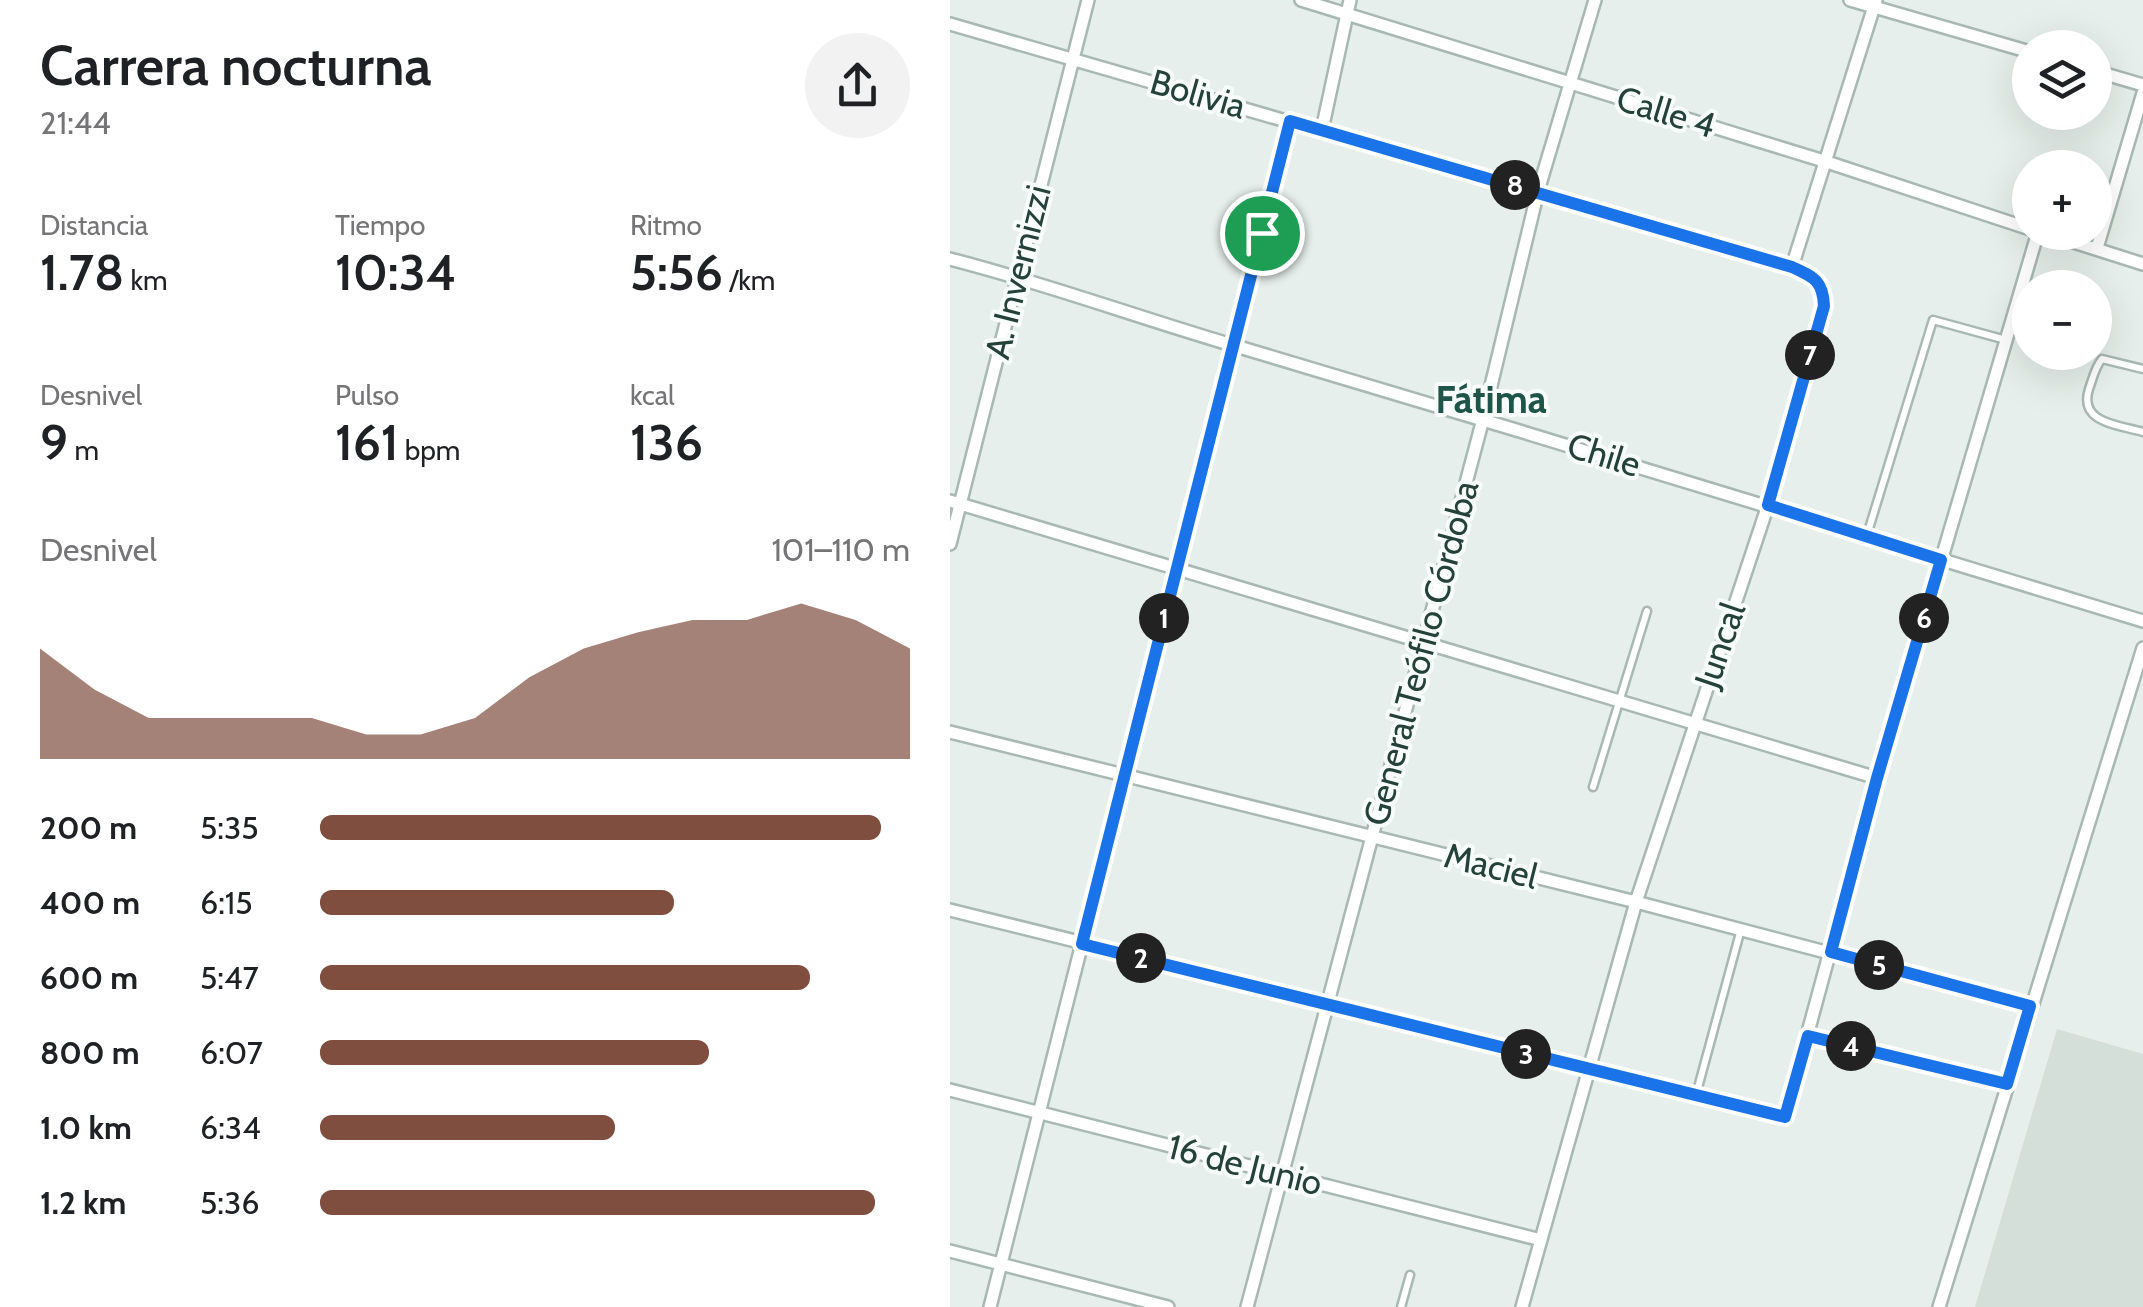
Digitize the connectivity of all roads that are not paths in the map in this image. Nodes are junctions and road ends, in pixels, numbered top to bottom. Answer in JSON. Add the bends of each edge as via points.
{"nodes":[{"id":1,"x":1088,"y":0,"type":"edge"},
{"id":2,"x":1301,"y":0,"type":"edge"},
{"id":3,"x":1350,"y":0,"type":"edge"},
{"id":4,"x":1595,"y":0,"type":"edge"},
{"id":5,"x":1850,"y":0,"type":"edge"},
{"id":6,"x":1874,"y":3,"type":"edge"},
{"id":7,"x":1347,"y":14,"type":"junction"},
{"id":8,"x":950,"y":24,"type":"edge"},
{"id":9,"x":2012,"y":46,"type":"edge"},
{"id":10,"x":1073,"y":57,"type":"junction"},
{"id":11,"x":2112,"y":76,"type":"edge"},
{"id":12,"x":1570,"y":83,"type":"junction"},
{"id":13,"x":2143,"y":84,"type":"edge"},
{"id":14,"x":2143,"y":94,"type":"edge"},
{"id":15,"x":1290,"y":121,"type":"junction"},
{"id":16,"x":1322,"y":130,"type":"junction"},
{"id":17,"x":1827,"y":162,"type":"junction"},
{"id":18,"x":1538,"y":191,"type":"junction"},
{"id":19,"x":2112,"y":198,"type":"edge"},
{"id":20,"x":2012,"y":223,"type":"edge"},
{"id":21,"x":2034,"y":250,"type":"edge"},
{"id":22,"x":2103,"y":250,"type":"edge"},
{"id":23,"x":950,"y":258,"type":"edge"},
{"id":24,"x":2143,"y":264,"type":"edge"},
{"id":25,"x":1792,"y":267,"type":"junction"},
{"id":26,"x":1017,"y":276,"type":"junction"},
{"id":27,"x":2006,"y":340,"type":"junction"},
{"id":28,"x":1233,"y":346,"type":"junction"},
{"id":29,"x":2143,"y":369,"type":"edge"},
{"id":30,"x":1484,"y":418,"type":"junction"},
{"id":31,"x":2143,"y":432,"type":"edge"},
{"id":32,"x":954,"y":502,"type":"edge"},
{"id":33,"x":1768,"y":505,"type":"junction"},
{"id":34,"x":1867,"y":536,"type":"junction"},
{"id":35,"x":950,"y":544,"type":"edge"},
{"id":36,"x":1941,"y":560,"type":"junction"},
{"id":37,"x":1176,"y":570,"type":"junction"},
{"id":38,"x":1647,"y":611,"type":"dead end"},
{"id":39,"x":2143,"y":621,"type":"edge"},
{"id":40,"x":1423,"y":643,"type":"junction"},
{"id":41,"x":2143,"y":648,"type":"edge"},
{"id":42,"x":2138,"y":682,"type":"edge"},
{"id":43,"x":1620,"y":700,"type":"junction"},
{"id":44,"x":1694,"y":722,"type":"junction"},
{"id":45,"x":950,"y":732,"type":"edge"},
{"id":46,"x":1124,"y":776,"type":"junction"},
{"id":47,"x":1877,"y":778,"type":"junction"},
{"id":48,"x":1594,"y":787,"type":"dead end"},
{"id":49,"x":1372,"y":837,"type":"junction"},
{"id":50,"x":1636,"y":902,"type":"junction"},
{"id":51,"x":950,"y":910,"type":"edge"},
{"id":52,"x":1741,"y":929,"type":"junction"},
{"id":53,"x":1082,"y":944,"type":"junction"},
{"id":54,"x":1831,"y":952,"type":"junction"},
{"id":55,"x":1328,"y":1006,"type":"junction"},
{"id":56,"x":2030,"y":1006,"type":"junction"},
{"id":57,"x":1808,"y":1036,"type":"junction"},
{"id":58,"x":1589,"y":1070,"type":"junction"},
{"id":59,"x":2007,"y":1084,"type":"junction"},
{"id":60,"x":950,"y":1090,"type":"edge"},
{"id":61,"x":1696,"y":1096,"type":"junction"},
{"id":62,"x":1039,"y":1113,"type":"junction"},
{"id":63,"x":1282,"y":1174,"type":"junction"},
{"id":64,"x":1541,"y":1240,"type":"junction"},
{"id":65,"x":950,"y":1251,"type":"edge"},
{"id":66,"x":1000,"y":1264,"type":"junction"},
{"id":67,"x":1410,"y":1276,"type":"dead end"},
{"id":68,"x":990,"y":1307,"type":"edge"},
{"id":69,"x":1168,"y":1307,"type":"edge"},
{"id":70,"x":1247,"y":1307,"type":"edge"},
{"id":71,"x":1401,"y":1307,"type":"edge"},
{"id":72,"x":1522,"y":1307,"type":"edge"},
{"id":73,"x":1939,"y":1307,"type":"edge"}],
"edges":[{"from":1,"to":10,"type":"street","name":"A. Invernizzi"},
{"from":2,"to":7,"type":"street","name":"Calle 4"},
{"from":3,"to":7,"type":"street"},
{"from":4,"to":12,"type":"street","name":"General Teófilo Córdoba"},
{"from":5,"to":6,"type":"street"},
{"from":6,"to":9,"type":"street"},
{"from":6,"to":17,"type":"street"},
{"from":7,"to":12,"type":"street","name":"Calle 4"},
{"from":7,"to":16,"type":"street"},
{"from":8,"to":10,"type":"street","name":"Bolivia"},
{"from":10,"to":15,"type":"street","name":"Bolivia"},
{"from":10,"to":26,"type":"street","name":"A. Invernizzi"},
{"from":11,"to":13,"type":"street"},
{"from":12,"to":17,"type":"street","name":"Calle 4"},
{"from":12,"to":18,"type":"street","name":"General Teófilo Córdoba"},
{"from":14,"to":19,"type":"street"},
{"from":15,"to":16,"type":"street","name":"Bolivia"},
{"from":15,"to":28,"type":"street"},
{"from":16,"to":18,"type":"street","name":"Bolivia"},
{"from":17,"to":20,"type":"street","name":"Calle 4"},
{"from":17,"to":25,"type":"street"},
{"from":18,"to":25,"type":"street","name":"Bolivia"},
{"from":18,"to":30,"type":"street","name":"General Teófilo Córdoba"},
{"from":21,"to":27,"type":"street"},
{"from":22,"to":24,"type":"street"},
{"from":23,"to":26,"type":"street","name":"Chile"},
{"from":25,"to":33,"type":"street","name":"Juncal","via":[[1816,278],[1824,306]]},
{"from":26,"to":28,"type":"street","name":"Chile"},
{"from":26,"to":32,"type":"street","name":"A. Invernizzi"},
{"from":27,"to":34,"type":"lane","via":[[1933,320]]},
{"from":27,"to":36,"type":"street"},
{"from":28,"to":30,"type":"street","name":"Chile"},
{"from":28,"to":37,"type":"street"},
{"from":29,"to":31,"type":"lane","via":[[2102,359],[2086,397],[2094,418]]},
{"from":30,"to":33,"type":"street","name":"Chile"},
{"from":30,"to":40,"type":"street","name":"General Teófilo Córdoba"},
{"from":32,"to":35,"type":"street","name":"A. Invernizzi"},
{"from":32,"to":37,"type":"street"},
{"from":33,"to":34,"type":"street","name":"Chile"},
{"from":33,"to":44,"type":"street","name":"Juncal"},
{"from":34,"to":36,"type":"street","name":"Chile"},
{"from":36,"to":39,"type":"street","name":"Chile"},
{"from":36,"to":47,"type":"street"},
{"from":37,"to":40,"type":"street"},
{"from":37,"to":46,"type":"street"},
{"from":38,"to":43,"type":"lane"},
{"from":40,"to":43,"type":"street"},
{"from":40,"to":49,"type":"street","name":"General Teófilo Córdoba"},
{"from":41,"to":42,"type":"street"},
{"from":42,"to":56,"type":"street"},
{"from":43,"to":44,"type":"street"},
{"from":43,"to":48,"type":"lane"},
{"from":44,"to":47,"type":"street"},
{"from":44,"to":50,"type":"street","name":"Juncal"},
{"from":45,"to":46,"type":"street","name":"Maciel"},
{"from":46,"to":49,"type":"street","name":"Maciel"},
{"from":46,"to":53,"type":"street"},
{"from":47,"to":54,"type":"street"},
{"from":49,"to":50,"type":"street","name":"Maciel"},
{"from":49,"to":55,"type":"street","name":"General Teófilo Córdoba"},
{"from":50,"to":52,"type":"street","name":"Maciel"},
{"from":50,"to":58,"type":"street","name":"Juncal"},
{"from":51,"to":53,"type":"street"},
{"from":52,"to":54,"type":"street","name":"Maciel"},
{"from":52,"to":61,"type":"lane"},
{"from":53,"to":55,"type":"street"},
{"from":53,"to":62,"type":"street"},
{"from":54,"to":56,"type":"street","name":"Maciel"},
{"from":54,"to":57,"type":"street"},
{"from":55,"to":58,"type":"street"},
{"from":55,"to":63,"type":"street","name":"General Teófilo Córdoba"},
{"from":56,"to":59,"type":"street"},
{"from":57,"to":59,"type":"lane"},
{"from":57,"to":61,"type":"street","via":[[1785,1117]]},
{"from":58,"to":61,"type":"street"},
{"from":58,"to":64,"type":"street","name":"Juncal"},
{"from":59,"to":73,"type":"street"},
{"from":60,"to":62,"type":"street","name":"16 de Junio"},
{"from":62,"to":63,"type":"street","name":"16 de Junio"},
{"from":62,"to":66,"type":"street"},
{"from":63,"to":64,"type":"street","name":"16 de Junio"},
{"from":63,"to":70,"type":"street","name":"General Teófilo Córdoba"},
{"from":64,"to":72,"type":"street","name":"Juncal"},
{"from":65,"to":66,"type":"street"},
{"from":66,"to":68,"type":"street"},
{"from":66,"to":69,"type":"street"},
{"from":67,"to":71,"type":"lane"}]}
